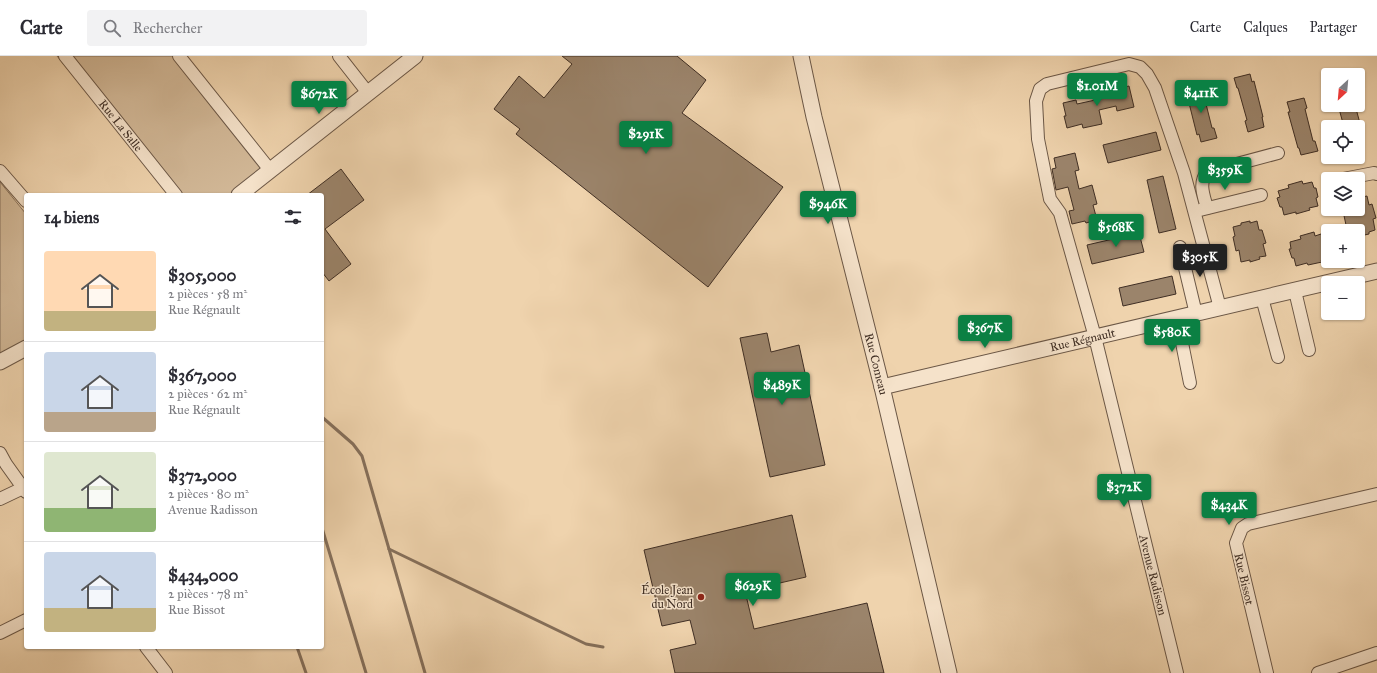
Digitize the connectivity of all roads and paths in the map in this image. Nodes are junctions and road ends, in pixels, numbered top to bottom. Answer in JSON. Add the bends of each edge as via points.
{"nodes":[{"id":1,"x":65,"y":56,"type":"edge"},
{"id":2,"x":179,"y":56,"type":"edge"},
{"id":3,"x":338,"y":56,"type":"edge"},
{"id":4,"x":415,"y":56,"type":"edge"},
{"id":5,"x":801,"y":56,"type":"edge"},
{"id":6,"x":368,"y":93,"type":"junction"},
{"id":7,"x":1278,"y":153,"type":"dead end"},
{"id":8,"x":0,"y":170,"type":"edge"},
{"id":9,"x":270,"y":170,"type":"junction"},
{"id":10,"x":1377,"y":174,"type":"edge"},
{"id":11,"x":1365,"y":175,"type":"edge"},
{"id":12,"x":174,"y":193,"type":"edge"},
{"id":13,"x":241,"y":193,"type":"edge"},
{"id":14,"x":1261,"y":195,"type":"dead end"},
{"id":15,"x":24,"y":199,"type":"edge"},
{"id":16,"x":1207,"y":208,"type":"junction"},
{"id":17,"x":1194,"y":211,"type":"junction"},
{"id":18,"x":1180,"y":247,"type":"dead end"},
{"id":19,"x":1377,"y":272,"type":"edge"},
{"id":20,"x":1295,"y":291,"type":"junction"},
{"id":21,"x":1262,"y":298,"type":"junction"},
{"id":22,"x":1220,"y":308,"type":"junction"},
{"id":23,"x":1196,"y":314,"type":"junction"},
{"id":24,"x":1177,"y":318,"type":"junction"},
{"id":25,"x":1095,"y":337,"type":"junction"},
{"id":26,"x":24,"y":349,"type":"edge"},
{"id":27,"x":1309,"y":350,"type":"dead end"},
{"id":28,"x":1278,"y":357,"type":"dead end"},
{"id":29,"x":0,"y":362,"type":"edge"},
{"id":30,"x":1190,"y":383,"type":"dead end"},
{"id":31,"x":882,"y":387,"type":"junction"},
{"id":32,"x":0,"y":453,"type":"edge"},
{"id":33,"x":24,"y":489,"type":"edge"},
{"id":34,"x":24,"y":490,"type":"edge"},
{"id":35,"x":1377,"y":494,"type":"edge"},
{"id":36,"x":0,"y":499,"type":"edge"},
{"id":37,"x":24,"y":621,"type":"edge"},
{"id":38,"x":0,"y":633,"type":"edge"},
{"id":39,"x":148,"y":649,"type":"edge"},
{"id":40,"x":1377,"y":653,"type":"edge"},
{"id":41,"x":166,"y":673,"type":"edge"},
{"id":42,"x":948,"y":673,"type":"edge"},
{"id":43,"x":1176,"y":673,"type":"edge"},
{"id":44,"x":1267,"y":673,"type":"edge"},
{"id":45,"x":1318,"y":673,"type":"edge"}],
"edges":[{"from":1,"to":12,"type":"street","name":"Rue La Salle"},
{"from":2,"to":9,"type":"street"},
{"from":3,"to":6,"type":"street"},
{"from":4,"to":6,"type":"street"},
{"from":5,"to":31,"type":"street","name":"Rue Comeau"},
{"from":6,"to":9,"type":"street"},
{"from":7,"to":16,"type":"street","via":[[1207,172],[1202,187]]},
{"from":8,"to":15,"type":"street"},
{"from":9,"to":13,"type":"street"},
{"from":10,"to":11,"type":"street"},
{"from":14,"to":16,"type":"street"},
{"from":16,"to":17,"type":"street"},
{"from":17,"to":22,"type":"street"},
{"from":17,"to":25,"type":"street","name":"Avenue Radisson","via":[[1156,88],[1140,67],[1129,64],[1047,84],[1040,89],[1036,101],[1038,139],[1050,199],[1060,213]]},
{"from":18,"to":23,"type":"street"},
{"from":19,"to":20,"type":"street","name":"Rue Régnault"},
{"from":20,"to":21,"type":"street","name":"Rue Régnault"},
{"from":20,"to":27,"type":"street"},
{"from":21,"to":22,"type":"street","name":"Rue Régnault"},
{"from":21,"to":28,"type":"street"},
{"from":22,"to":23,"type":"street","name":"Rue Régnault"},
{"from":23,"to":24,"type":"street","name":"Rue Régnault"},
{"from":24,"to":25,"type":"street","name":"Rue Régnault"},
{"from":24,"to":30,"type":"street"},
{"from":25,"to":31,"type":"street","name":"Rue Régnault"},
{"from":25,"to":43,"type":"street","name":"Avenue Radisson"},
{"from":26,"to":29,"type":"street"},
{"from":31,"to":42,"type":"street","name":"Rue Comeau"},
{"from":32,"to":33,"type":"street"},
{"from":34,"to":36,"type":"street"},
{"from":35,"to":44,"type":"street","name":"Rue Bissot","via":[[1248,524],[1242,528],[1236,543]]},
{"from":37,"to":38,"type":"street"},
{"from":39,"to":41,"type":"street"},
{"from":40,"to":45,"type":"street"}]}
